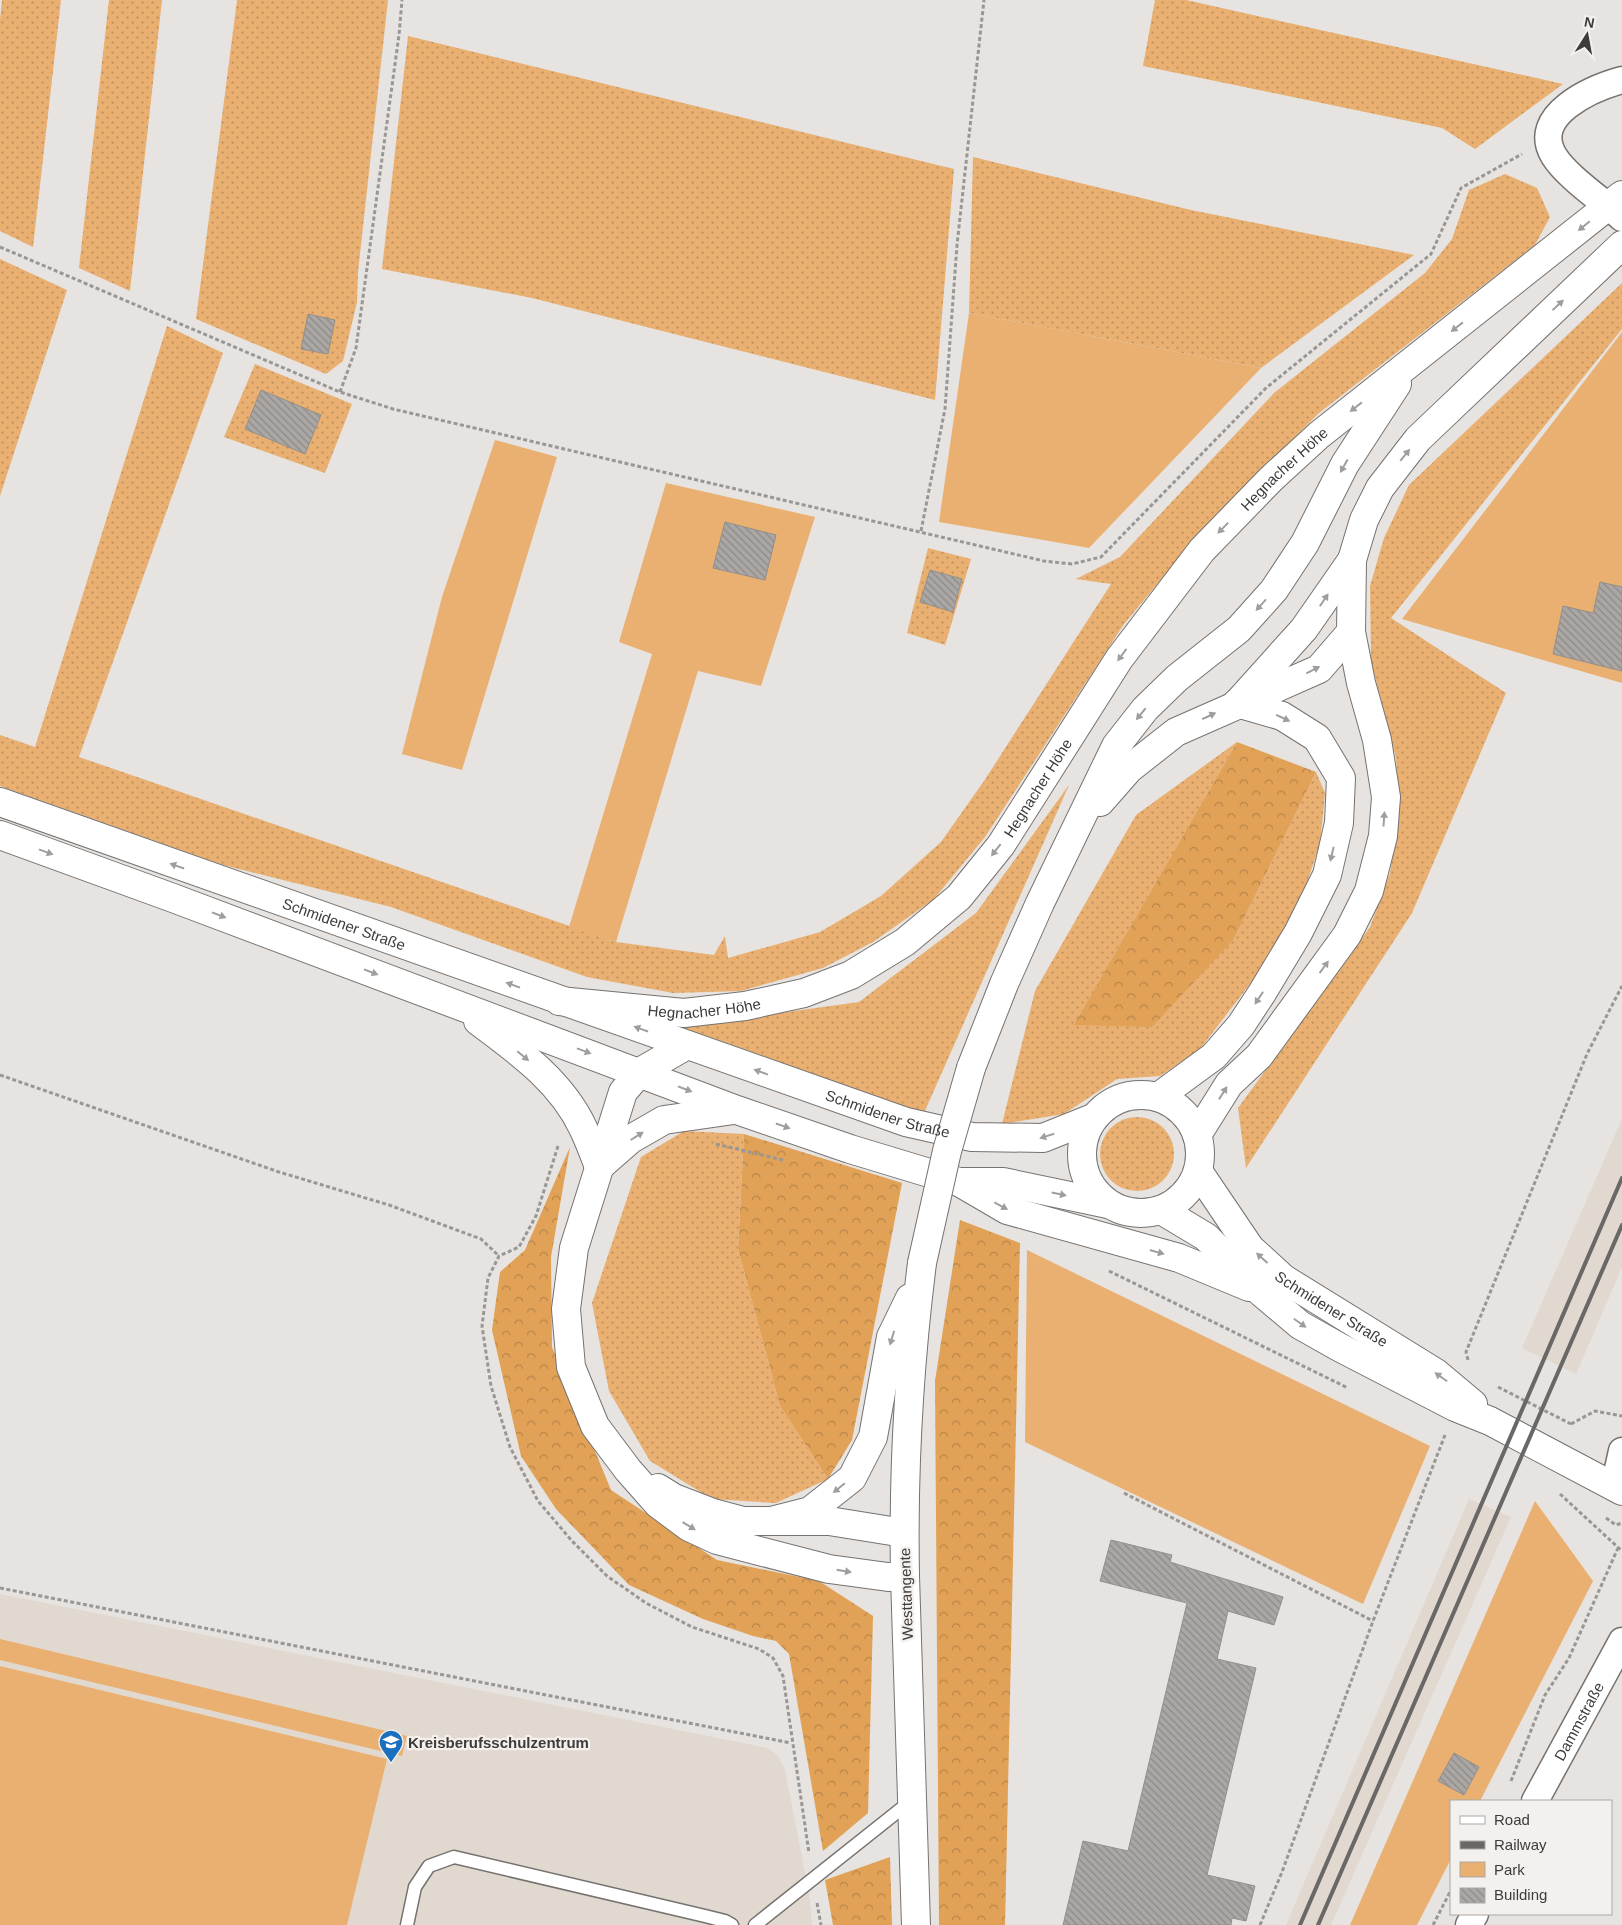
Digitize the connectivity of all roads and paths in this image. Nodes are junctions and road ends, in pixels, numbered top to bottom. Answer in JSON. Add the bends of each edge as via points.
{"nodes":[{"id":1,"x":402,"y":0,"type":"edge"},
{"id":2,"x":984,"y":0,"type":"edge"},
{"id":3,"x":1622,"y":80,"type":"edge"},
{"id":4,"x":1549,"y":139,"type":"junction"},
{"id":5,"x":1618,"y":206,"type":"edge"},
{"id":6,"x":1622,"y":245,"type":"edge"},
{"id":7,"x":0,"y":247,"type":"edge"},
{"id":8,"x":1408,"y":366,"type":"junction"},
{"id":9,"x":340,"y":392,"type":"junction"},
{"id":10,"x":921,"y":531,"type":"junction"},
{"id":11,"x":1352,"y":560,"type":"junction"},
{"id":12,"x":1351,"y":632,"type":"junction"},
{"id":13,"x":1236,"y":704,"type":"junction"},
{"id":14,"x":0,"y":802,"type":"edge"},
{"id":15,"x":1080,"y":825,"type":"junction"},
{"id":16,"x":0,"y":835,"type":"edge"},
{"id":17,"x":1622,"y":986,"type":"edge"},
{"id":18,"x":559,"y":1001,"type":"junction"},
{"id":19,"x":456,"y":1004,"type":"junction"},
{"id":20,"x":687,"y":1046,"type":"junction"},
{"id":21,"x":640,"y":1072,"type":"junction"},
{"id":22,"x":0,"y":1075,"type":"edge"},
{"id":23,"x":1158,"y":1097,"type":"junction"},
{"id":24,"x":737,"y":1110,"type":"junction"},
{"id":25,"x":1093,"y":1118,"type":"junction"},
{"id":26,"x":1197,"y":1134,"type":"junction"},
{"id":27,"x":599,"y":1167,"type":"junction"},
{"id":28,"x":1198,"y":1171,"type":"junction"},
{"id":29,"x":959,"y":1182,"type":"junction"},
{"id":30,"x":1108,"y":1204,"type":"junction"},
{"id":31,"x":1161,"y":1210,"type":"junction"},
{"id":32,"x":499,"y":1256,"type":"dead end"},
{"id":33,"x":921,"y":1271,"type":"junction"},
{"id":34,"x":1262,"y":1293,"type":"junction"},
{"id":35,"x":1470,"y":1367,"type":"dead end"},
{"id":36,"x":1493,"y":1383,"type":"dead end"},
{"id":37,"x":1622,"y":1416,"type":"edge"},
{"id":38,"x":1490,"y":1421,"type":"junction"},
{"id":39,"x":1446,"y":1432,"type":"dead end"},
{"id":40,"x":1622,"y":1451,"type":"edge"},
{"id":41,"x":628,"y":1470,"type":"junction"},
{"id":42,"x":1618,"y":1489,"type":"edge"},
{"id":43,"x":1557,"y":1491,"type":"dead end"},
{"id":44,"x":1124,"y":1493,"type":"dead end"},
{"id":45,"x":771,"y":1520,"type":"junction"},
{"id":46,"x":904,"y":1533,"type":"junction"},
{"id":47,"x":1618,"y":1548,"type":"junction"},
{"id":48,"x":1622,"y":1552,"type":"edge"},
{"id":49,"x":905,"y":1576,"type":"junction"},
{"id":50,"x":0,"y":1588,"type":"edge"},
{"id":51,"x":1373,"y":1621,"type":"junction"},
{"id":52,"x":1622,"y":1641,"type":"edge"},
{"id":53,"x":1510,"y":1783,"type":"dead end"},
{"id":54,"x":913,"y":1800,"type":"junction"},
{"id":55,"x":1536,"y":1800,"type":"edge"},
{"id":56,"x":813,"y":1878,"type":"junction"},
{"id":57,"x":1450,"y":1892,"type":"edge"},
{"id":58,"x":407,"y":1925,"type":"edge"},
{"id":59,"x":732,"y":1925,"type":"edge"},
{"id":60,"x":755,"y":1925,"type":"edge"},
{"id":61,"x":821,"y":1925,"type":"edge"},
{"id":62,"x":916,"y":1925,"type":"edge"},
{"id":63,"x":1260,"y":1925,"type":"edge"},
{"id":64,"x":1433,"y":1925,"type":"edge"}],
"edges":[{"from":1,"to":9,"type":"path","via":[[356,348]]},
{"from":2,"to":10,"type":"path","via":[[957,245],[945,409]]},
{"from":3,"to":4,"type":"street","via":[[1600,86],[1566,105],[1552,124]]},
{"from":4,"to":5,"type":"street","name":"Hegnacher Höhe","via":[[1553,155],[1562,166]]},
{"from":4,"to":10,"type":"path","via":[[1461,188],[1431,254],[1266,388],[1101,558],[1072,564],[1044,561]]},
{"from":5,"to":8,"type":"main road","name":"Hegnacher Höhe","one_way":true},
{"from":11,"to":6,"type":"main road","name":"Hegnacher Höhe","one_way":true,"via":[[1364,520],[1380,488],[1418,439]]},
{"from":7,"to":9,"type":"path"},
{"from":8,"to":15,"type":"main road","name":"Hegnacher Höhe","one_way":true,"via":[[1345,464],[1305,542],[1274,590],[1239,629],[1145,709],[1116,746]]},
{"from":8,"to":18,"type":"main road","name":"Hegnacher Höhe","one_way":true,"via":[[1320,435],[1271,479],[1202,550],[1119,659],[1000,845],[960,896],[906,942],[852,975],[804,994],[745,1006],[684,1013]]},
{"from":9,"to":10,"type":"path","via":[[394,409]]},
{"from":11,"to":12,"type":"main road","name":"Hegnacher Höhe"},
{"from":13,"to":11,"type":"main road","name":"Hegnacher Höhe","one_way":true,"via":[[1304,629]]},
{"from":13,"to":12,"type":"main road","name":"Hegnacher Höhe","one_way":true,"via":[[1319,669]]},
{"from":26,"to":12,"type":"main road","name":"Hegnacher Höhe","one_way":true,"via":[[1229,1084],[1259,1056],[1347,935],[1369,891],[1383,836],[1386,797],[1377,740]]},
{"from":15,"to":13,"type":"main road","name":"Hegnacher Höhe","one_way":true,"via":[[1129,769],[1176,732]]},
{"from":13,"to":23,"type":"main road","one_way":true,"via":[[1282,716],[1317,738],[1341,778],[1339,822],[1327,875],[1298,933],[1262,993],[1214,1056]]},
{"from":18,"to":14,"type":"main road","name":"Schmidener Straße","one_way":true},
{"from":15,"to":33,"type":"main road","name":"Hegnacher Höhe","bridge":true,"via":[[1040,903],[971,1068],[947,1151]]},
{"from":16,"to":19,"type":"main road","name":"Schmidener Straße","one_way":true},
{"from":17,"to":35,"type":"path","via":[[1587,1054],[1466,1352]]},
{"from":20,"to":18,"type":"main road","name":"Schmidener Straße","one_way":true},
{"from":19,"to":21,"type":"main road","name":"Schmidener Straße","one_way":true},
{"from":19,"to":27,"type":"main road","name":"Schmidener Straße","one_way":true,"via":[[525,1057],[558,1089],[582,1126]]},
{"from":20,"to":21,"type":"main road"},
{"from":25,"to":20,"type":"main road","name":"Schmidener Straße","one_way":true,"via":[[1043,1138],[972,1138],[860,1108]]},
{"from":21,"to":24,"type":"main road","name":"Schmidener Straße","one_way":true},
{"from":21,"to":27,"type":"main road","via":[[624,1092]]},
{"from":22,"to":32,"type":"path","via":[[279,1172],[390,1205],[481,1239]]},
{"from":23,"to":25,"type":"main road","via":[[1140,1094],[1122,1097]]},
{"from":23,"to":26,"type":"main road","via":[[1175,1105]]},
{"from":27,"to":24,"type":"main road","one_way":true,"via":[[632,1139],[664,1120]]},
{"from":24,"to":29,"type":"main road","name":"Schmidener Straße","one_way":true},
{"from":25,"to":30,"type":"main road","via":[[1084,1135],[1081,1154],[1085,1174],[1094,1190]]},
{"from":26,"to":28,"type":"main road"},
{"from":27,"to":41,"type":"main road","via":[[574,1248],[566,1309],[571,1367],[595,1426]]},
{"from":28,"to":31,"type":"main road","via":[[1190,1187],[1177,1201]]},
{"from":38,"to":28,"type":"main road","name":"Schmidener Straße","one_way":true,"via":[[1462,1392],[1436,1373],[1284,1279],[1250,1248]]},
{"from":29,"to":30,"type":"main road","name":"Schmidener Straße","one_way":true,"via":[[1003,1182]]},
{"from":29,"to":34,"type":"main road","name":"Schmidener Straße","one_way":true,"via":[[1007,1210],[1179,1258]]},
{"from":30,"to":31,"type":"main road","via":[[1125,1211]]},
{"from":31,"to":34,"type":"main road","name":"Schmidener Straße","via":[[1206,1237]]},
{"from":33,"to":45,"type":"main road","one_way":true,"via":[[891,1337],[873,1437],[852,1478],[810,1511]]},
{"from":33,"to":46,"type":"main road","name":"Westtangente","via":[[913,1334]]},
{"from":34,"to":38,"type":"main road","name":"Schmidener Straße","one_way":true,"via":[[1300,1325],[1339,1347],[1455,1407]]},
{"from":36,"to":37,"type":"path","via":[[1571,1424],[1595,1411]]},
{"from":38,"to":42,"type":"main road","name":"Schmidener Straße"},
{"from":39,"to":51,"type":"path"},
{"from":40,"to":42,"type":"street"},
{"from":41,"to":45,"type":"main road","via":[[674,1498],[713,1514],[743,1520]]},
{"from":41,"to":49,"type":"main road","one_way":true,"via":[[658,1504],[689,1527],[718,1540],[829,1569],[888,1577]]},
{"from":43,"to":47,"type":"path"},
{"from":44,"to":51,"type":"path"},
{"from":45,"to":46,"type":"main road","via":[[829,1521]]},
{"from":46,"to":49,"type":"main road","name":"Westtangente"},
{"from":47,"to":48,"type":"path"},
{"from":47,"to":53,"type":"path","via":[[1569,1658],[1545,1695]]},
{"from":49,"to":54,"type":"main road","name":"Westtangente"},
{"from":50,"to":56,"type":"path","via":[[791,1743]]},
{"from":51,"to":63,"type":"path"},
{"from":52,"to":55,"type":"street","name":"Dammstraße"},
{"from":54,"to":56,"type":"lane"},
{"from":54,"to":62,"type":"main road","name":"Westtangente"},
{"from":56,"to":60,"type":"lane"},
{"from":56,"to":61,"type":"path"},
{"from":57,"to":64,"type":"path"},
{"from":58,"to":59,"type":"lane","via":[[415,1888],[429,1866],[454,1857]]}]}
